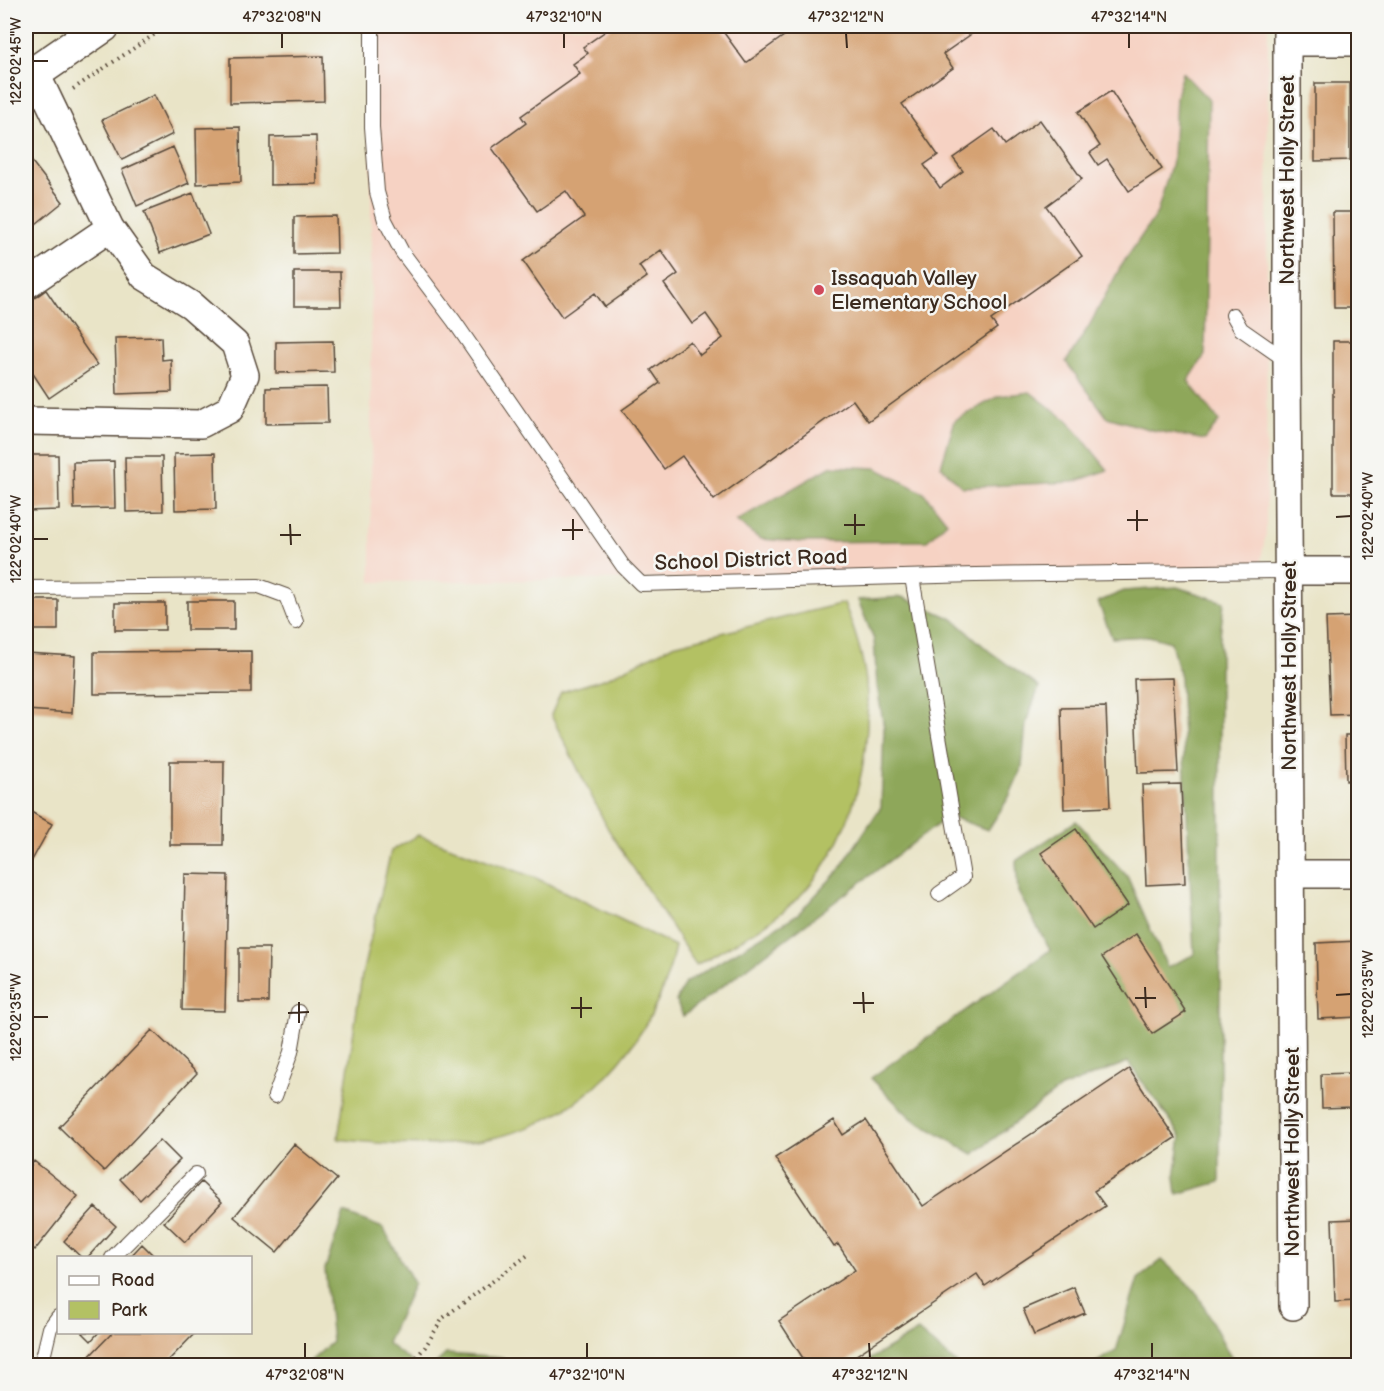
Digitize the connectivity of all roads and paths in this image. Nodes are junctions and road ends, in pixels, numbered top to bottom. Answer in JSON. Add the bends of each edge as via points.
{"nodes":[{"id":1,"x":103,"y":26,"type":"edge"},
{"id":2,"x":167,"y":26,"type":"edge"},
{"id":3,"x":372,"y":26,"type":"edge"},
{"id":4,"x":1287,"y":34,"type":"edge"},
{"id":5,"x":1359,"y":42,"type":"edge"},
{"id":6,"x":30,"y":76,"type":"edge"},
{"id":7,"x":50,"y":104,"type":"junction"},
{"id":8,"x":110,"y":228,"type":"junction"},
{"id":9,"x":26,"y":285,"type":"edge"},
{"id":10,"x":1233,"y":315,"type":"dead end"},
{"id":11,"x":1287,"y":361,"type":"junction"},
{"id":12,"x":26,"y":421,"type":"edge"},
{"id":13,"x":1288,"y":571,"type":"junction"},
{"id":14,"x":1359,"y":571,"type":"edge"},
{"id":15,"x":912,"y":577,"type":"junction"},
{"id":16,"x":26,"y":588,"type":"edge"},
{"id":17,"x":296,"y":622,"type":"dead end"},
{"id":18,"x":1291,"y":874,"type":"junction"},
{"id":19,"x":1359,"y":874,"type":"edge"},
{"id":20,"x":939,"y":894,"type":"dead end"},
{"id":21,"x":298,"y":1012,"type":"dead end"},
{"id":22,"x":275,"y":1096,"type":"dead end"},
{"id":23,"x":196,"y":1174,"type":"dead end"},
{"id":24,"x":528,"y":1255,"type":"dead end"},
{"id":25,"x":113,"y":1256,"type":"edge"},
{"id":26,"x":1293,"y":1306,"type":"dead end"},
{"id":27,"x":57,"y":1318,"type":"edge"},
{"id":28,"x":41,"y":1365,"type":"edge"},
{"id":29,"x":409,"y":1365,"type":"edge"}],
"edges":[{"from":1,"to":6,"type":"street"},
{"from":2,"to":7,"type":"path"},
{"from":3,"to":15,"type":"lane","name":"School District Road","via":[[372,127],[377,192],[385,220],[402,252],[623,566],[641,584]]},
{"from":4,"to":5,"type":"street"},
{"from":4,"to":11,"type":"street","name":"Northwest Holly Street"},
{"from":6,"to":7,"type":"street"},
{"from":7,"to":8,"type":"street"},
{"from":8,"to":9,"type":"street"},
{"from":8,"to":12,"type":"street","via":[[144,276],[191,305],[235,344],[245,375],[230,409],[201,424]]},
{"from":10,"to":11,"type":"lane","via":[[1241,329]]},
{"from":11,"to":13,"type":"street","name":"Northwest Holly Street"},
{"from":13,"to":14,"type":"street"},
{"from":13,"to":15,"type":"lane","name":"School District Road"},
{"from":13,"to":18,"type":"street","name":"Northwest Holly Street"},
{"from":15,"to":20,"type":"lane","via":[[963,877]]},
{"from":16,"to":17,"type":"lane","via":[[259,586],[286,596]]},
{"from":18,"to":19,"type":"street"},
{"from":18,"to":26,"type":"street","name":"Northwest Holly Street"},
{"from":21,"to":22,"type":"lane","via":[[291,1052]]},
{"from":23,"to":25,"type":"lane"},
{"from":24,"to":29,"type":"path","via":[[443,1318]]},
{"from":27,"to":28,"type":"lane","via":[[50,1328]]}]}
